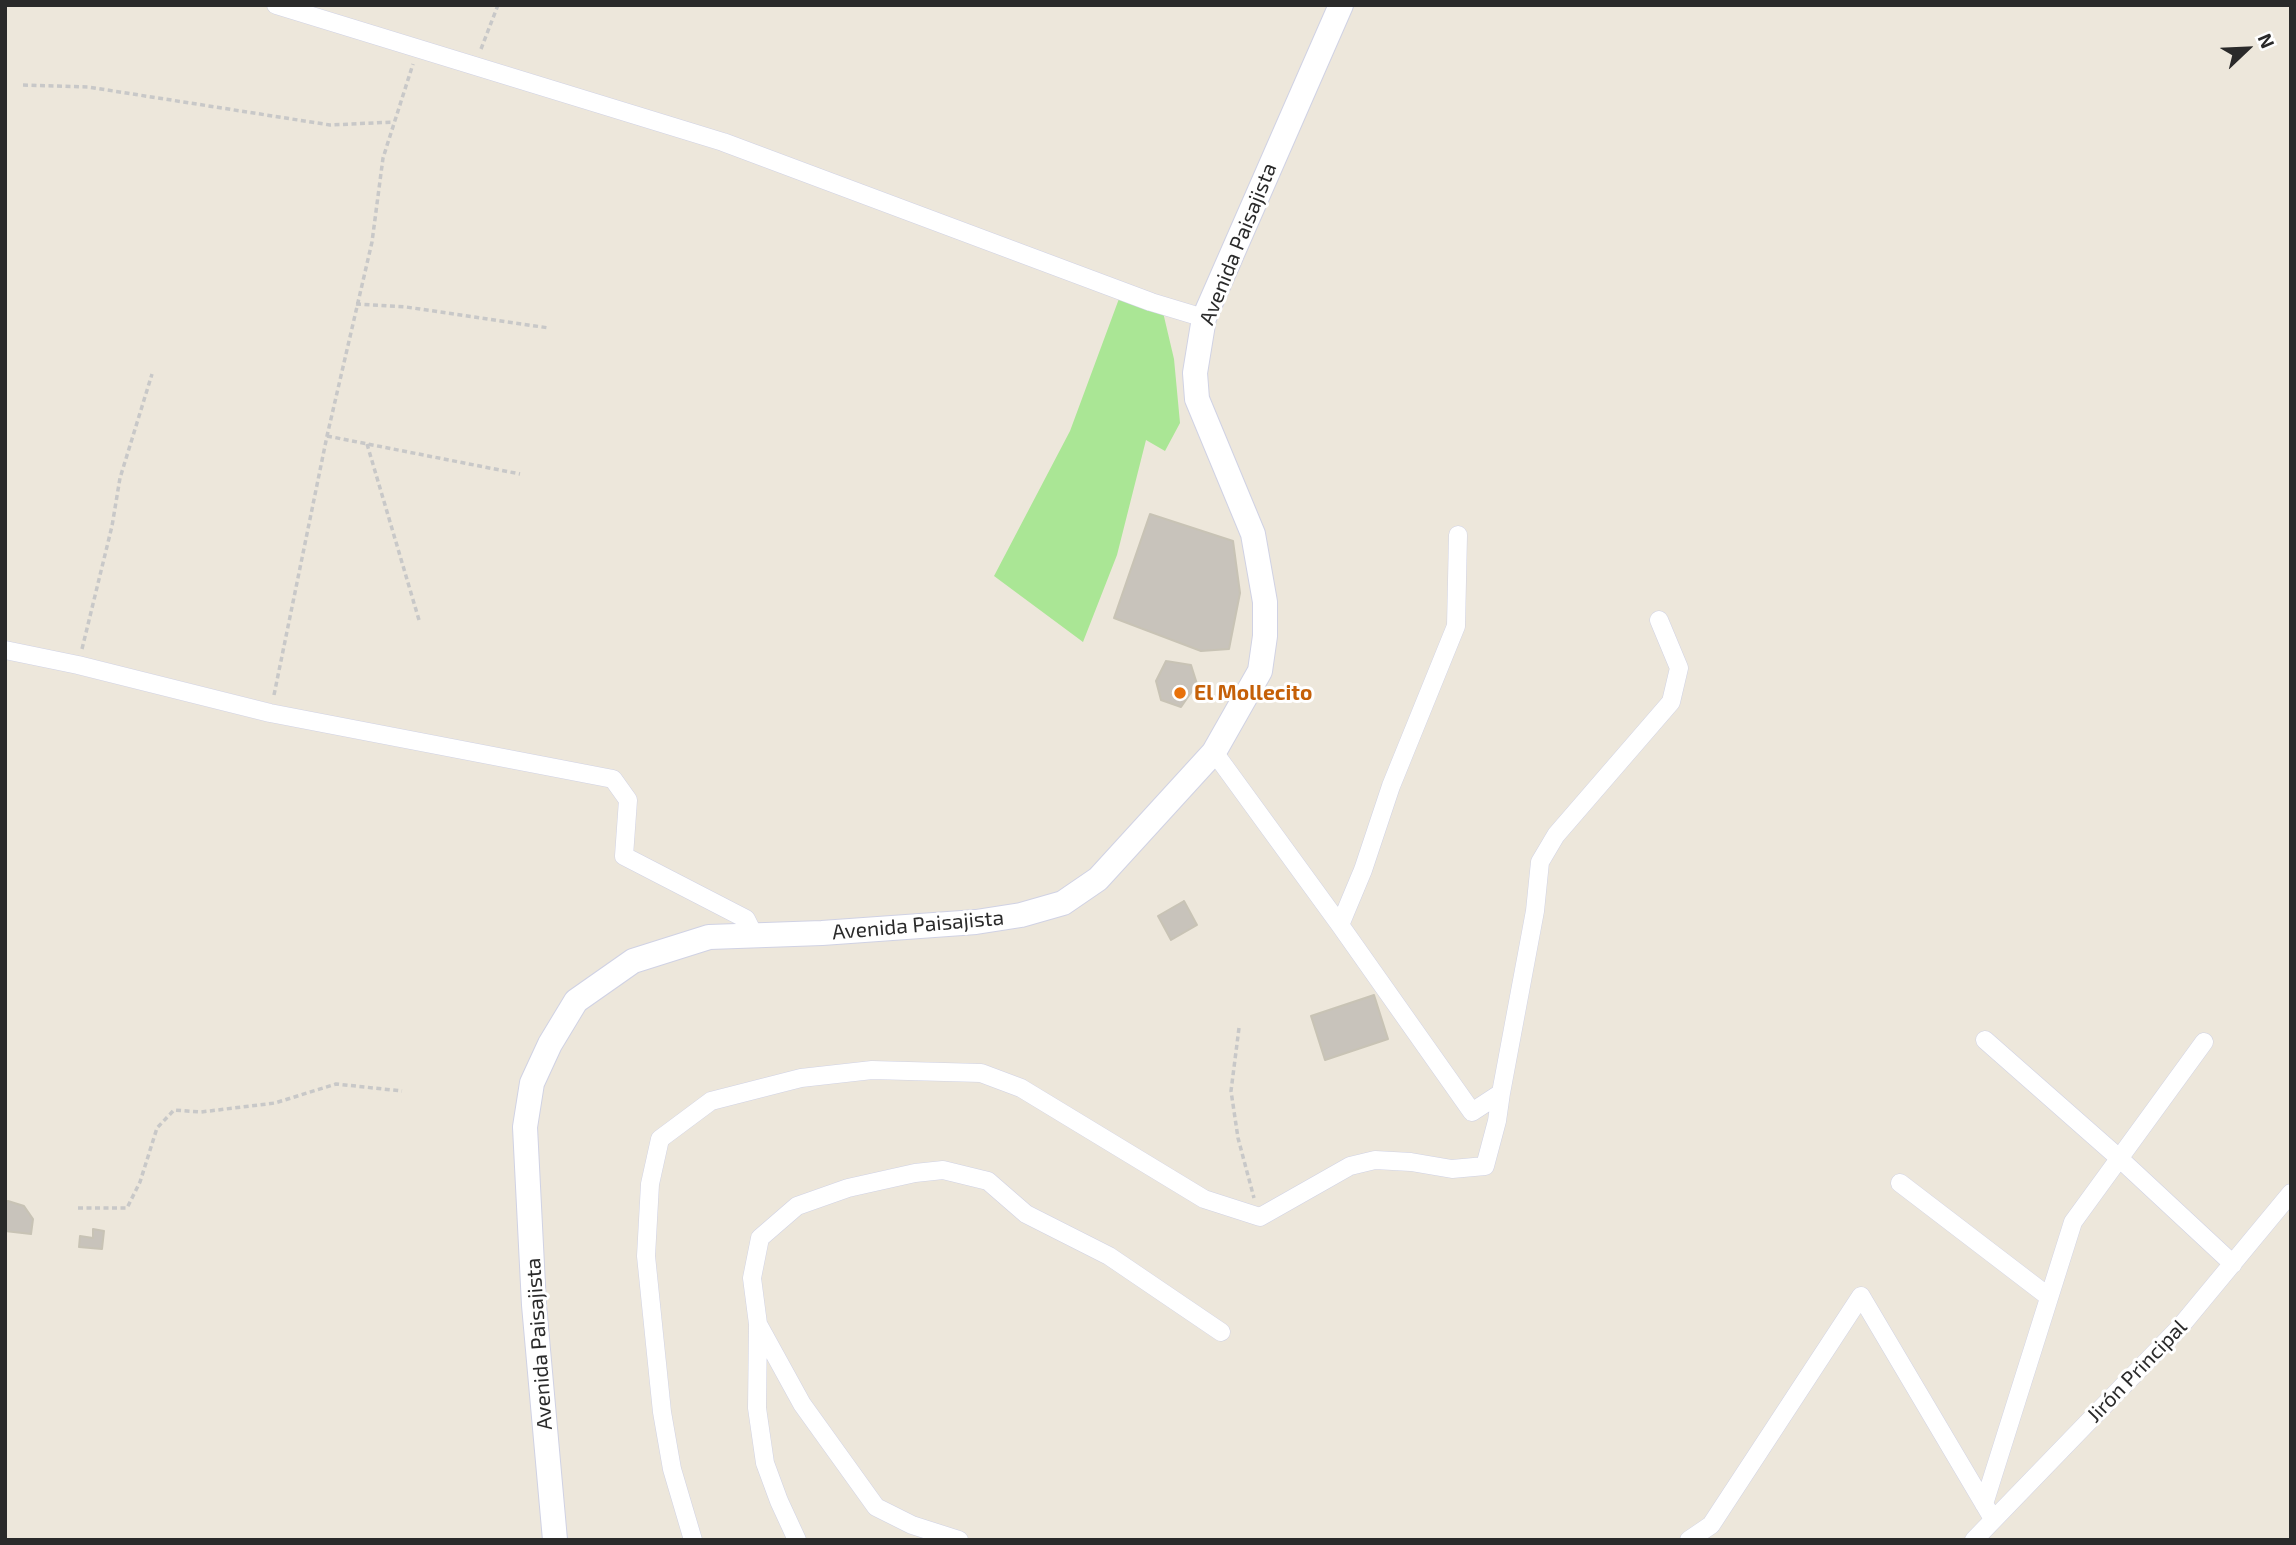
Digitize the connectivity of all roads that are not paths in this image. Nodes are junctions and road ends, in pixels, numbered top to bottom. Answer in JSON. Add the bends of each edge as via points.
{"nodes":[{"id":1,"x":276,"y":5,"type":"edge"},
{"id":2,"x":1341,"y":5,"type":"edge"},
{"id":3,"x":1204,"y":318,"type":"junction"},
{"id":4,"x":1458,"y":535,"type":"dead end"},
{"id":5,"x":1659,"y":620,"type":"dead end"},
{"id":6,"x":5,"y":650,"type":"edge"},
{"id":7,"x":1214,"y":752,"type":"junction"},
{"id":8,"x":1340,"y":925,"type":"junction"},
{"id":9,"x":754,"y":935,"type":"junction"},
{"id":10,"x":1985,"y":1040,"type":"dead end"},
{"id":11,"x":2204,"y":1042,"type":"dead end"},
{"id":12,"x":1501,"y":1093,"type":"junction"},
{"id":13,"x":2119,"y":1158,"type":"junction"},
{"id":14,"x":1900,"y":1183,"type":"dead end"},
{"id":15,"x":2291,"y":1194,"type":"edge"},
{"id":16,"x":2232,"y":1264,"type":"junction"},
{"id":17,"x":2049,"y":1297,"type":"junction"},
{"id":18,"x":758,"y":1324,"type":"junction"},
{"id":19,"x":1222,"y":1332,"type":"dead end"},
{"id":20,"x":1989,"y":1512,"type":"junction"},
{"id":21,"x":555,"y":1540,"type":"edge"},
{"id":22,"x":693,"y":1540,"type":"edge"},
{"id":23,"x":797,"y":1540,"type":"edge"},
{"id":24,"x":960,"y":1540,"type":"edge"},
{"id":25,"x":1689,"y":1540,"type":"edge"},
{"id":26,"x":1975,"y":1540,"type":"edge"}],
"edges":[{"from":1,"to":3,"type":"street","via":[[723,142]]},
{"from":2,"to":3,"type":"main road","name":"Avenida Paisajista"},
{"from":3,"to":7,"type":"main road","name":"Avenida Paisajista","via":[[1195,373],[1197,399],[1253,534],[1265,602],[1260,671]]},
{"from":4,"to":8,"type":"street","via":[[1456,626]]},
{"from":5,"to":12,"type":"street","via":[[1679,668],[1671,702],[1556,835],[1540,862]]},
{"from":6,"to":9,"type":"street","via":[[270,713],[613,779],[628,800],[624,856],[746,919]]},
{"from":7,"to":8,"type":"street"},
{"from":7,"to":9,"type":"main road","name":"Avenida Paisajista","via":[[1098,879],[1063,903],[976,922]]},
{"from":8,"to":12,"type":"street","via":[[1472,1112]]},
{"from":9,"to":21,"type":"main road","name":"Avenida Paisajista","via":[[709,937],[632,961],[576,1001],[532,1083],[525,1127],[534,1305]]},
{"from":10,"to":13,"type":"street"},
{"from":11,"to":13,"type":"street"},
{"from":12,"to":22,"type":"street","via":[[1485,1166],[1452,1169],[1375,1160],[1350,1166],[1260,1217],[1204,1199],[1021,1088],[981,1073],[872,1070],[801,1078],[711,1101],[660,1139],[650,1184],[646,1256],[670,1457]]},
{"from":13,"to":16,"type":"street"},
{"from":13,"to":17,"type":"street","via":[[2073,1222]]},
{"from":14,"to":17,"type":"street"},
{"from":15,"to":16,"type":"street","name":"Jirón Principal"},
{"from":16,"to":20,"type":"street","name":"Jirón Principal","via":[[2180,1327]]},
{"from":17,"to":20,"type":"street"},
{"from":18,"to":19,"type":"street","via":[[752,1279],[760,1238],[797,1206],[848,1188],[943,1170],[988,1181],[1026,1214],[1109,1256]]},
{"from":18,"to":23,"type":"street","via":[[757,1408],[765,1463]]},
{"from":18,"to":24,"type":"street","via":[[802,1404],[876,1507],[912,1525]]},
{"from":20,"to":25,"type":"street","via":[[1861,1296],[1711,1525]]},
{"from":20,"to":26,"type":"street","name":"Jirón Principal"}]}
